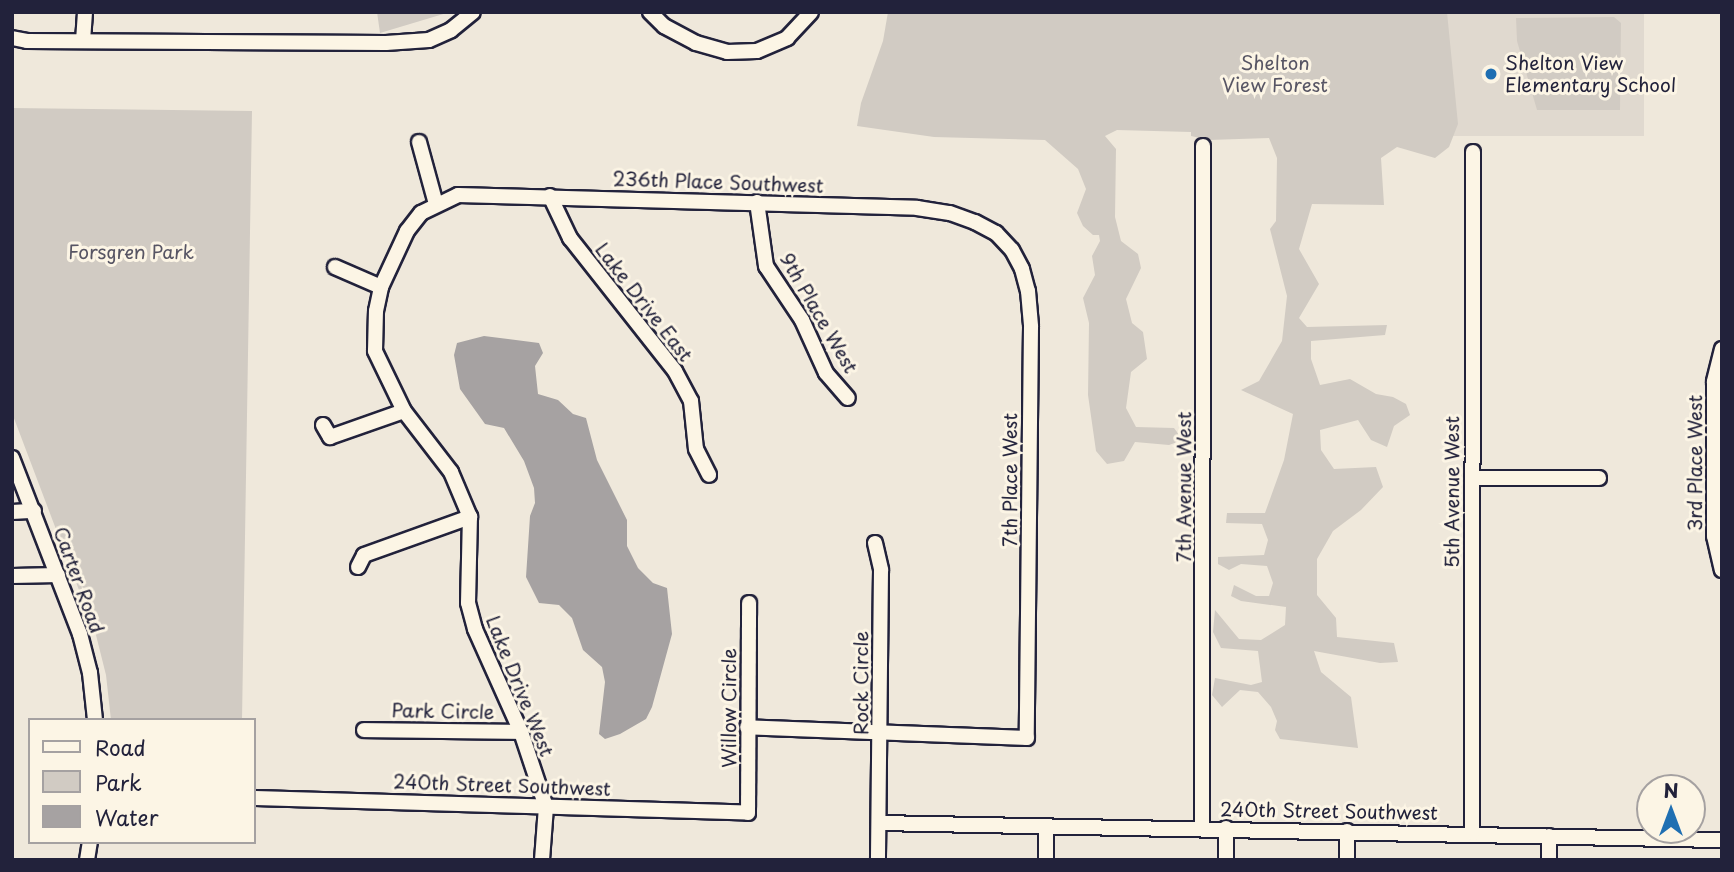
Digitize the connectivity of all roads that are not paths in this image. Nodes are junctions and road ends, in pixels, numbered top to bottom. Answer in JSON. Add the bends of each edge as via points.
{"nodes":[{"id":1,"x":85,"y":12,"type":"edge"},
{"id":2,"x":473,"y":12,"type":"edge"},
{"id":3,"x":650,"y":12,"type":"edge"},
{"id":4,"x":809,"y":16,"type":"edge"},
{"id":5,"x":12,"y":38,"type":"edge"},
{"id":6,"x":83,"y":41,"type":"junction"},
{"id":7,"x":419,"y":142,"type":"dead end"},
{"id":8,"x":1203,"y":146,"type":"dead end"},
{"id":9,"x":1472,"y":152,"type":"dead end"},
{"id":10,"x":550,"y":196,"type":"junction"},
{"id":11,"x":757,"y":202,"type":"junction"},
{"id":12,"x":436,"y":204,"type":"junction"},
{"id":13,"x":996,"y":233,"type":"joint"},
{"id":14,"x":335,"y":267,"type":"dead end"},
{"id":15,"x":381,"y":287,"type":"junction"},
{"id":16,"x":1721,"y":353,"type":"edge"},
{"id":17,"x":848,"y":398,"type":"dead end"},
{"id":18,"x":404,"y":411,"type":"junction"},
{"id":19,"x":323,"y":425,"type":"dead end"},
{"id":20,"x":12,"y":458,"type":"edge"},
{"id":21,"x":709,"y":475,"type":"dead end"},
{"id":22,"x":1472,"y":478,"type":"junction"},
{"id":23,"x":1599,"y":478,"type":"dead end"},
{"id":24,"x":34,"y":511,"type":"junction"},
{"id":25,"x":12,"y":512,"type":"edge"},
{"id":26,"x":470,"y":517,"type":"junction"},
{"id":27,"x":875,"y":543,"type":"dead end"},
{"id":28,"x":358,"y":567,"type":"dead end"},
{"id":29,"x":1722,"y":570,"type":"edge"},
{"id":30,"x":58,"y":575,"type":"junction"},
{"id":31,"x":12,"y":576,"type":"edge"},
{"id":32,"x":749,"y":603,"type":"dead end"},
{"id":33,"x":95,"y":718,"type":"edge"},
{"id":34,"x":747,"y":727,"type":"junction"},
{"id":35,"x":364,"y":730,"type":"dead end"},
{"id":36,"x":880,"y":731,"type":"junction"},
{"id":37,"x":521,"y":732,"type":"junction"},
{"id":38,"x":256,"y":798,"type":"edge"},
{"id":39,"x":546,"y":807,"type":"junction"},
{"id":40,"x":748,"y":813,"type":"joint"},
{"id":41,"x":879,"y":823,"type":"junction"},
{"id":42,"x":1045,"y":828,"type":"junction"},
{"id":43,"x":1202,"y":828,"type":"junction"},
{"id":44,"x":1226,"y":828,"type":"junction"},
{"id":45,"x":1347,"y":831,"type":"junction"},
{"id":46,"x":1472,"y":833,"type":"junction"},
{"id":47,"x":1549,"y":836,"type":"junction"},
{"id":48,"x":1722,"y":840,"type":"edge"},
{"id":49,"x":542,"y":860,"type":"edge"},
{"id":50,"x":878,"y":860,"type":"edge"},
{"id":51,"x":1046,"y":860,"type":"edge"},
{"id":52,"x":1226,"y":860,"type":"edge"},
{"id":53,"x":1347,"y":860,"type":"edge"},
{"id":54,"x":1549,"y":860,"type":"edge"}],
"edges":[{"from":1,"to":6,"type":"street"},
{"from":2,"to":6,"type":"street","via":[[429,40]]},
{"from":3,"to":4,"type":"street","via":[[664,26],[696,43],[727,52],[757,51],[786,38]]},
{"from":5,"to":6,"type":"street"},
{"from":7,"to":12,"type":"street"},
{"from":8,"to":43,"type":"street","name":"7th Avenue West"},
{"from":9,"to":22,"type":"street","name":"5th Avenue West"},
{"from":10,"to":11,"type":"street","name":"236th Place Southwest"},
{"from":10,"to":12,"type":"street","name":"236th Place Southwest","via":[[458,195]]},
{"from":10,"to":21,"type":"street","name":"Lake Drive East","via":[[570,238],[675,371],[691,401],[696,449]]},
{"from":11,"to":13,"type":"street","name":"236th Place Southwest","via":[[917,208],[950,213]]},
{"from":11,"to":17,"type":"street","name":"9th Place West","via":[[766,266],[802,320],[826,373]]},
{"from":12,"to":15,"type":"street","name":"Lake Drive West","via":[[421,213],[407,232]]},
{"from":13,"to":36,"type":"street","name":"7th Place West","via":[[1022,269],[1031,327],[1027,737]]},
{"from":14,"to":15,"type":"street"},
{"from":15,"to":18,"type":"street","name":"Lake Drive West","via":[[375,351]]},
{"from":16,"to":29,"type":"street","name":"3rd Place West","via":[[1714,382],[1714,536]]},
{"from":18,"to":19,"type":"street","via":[[330,438]]},
{"from":18,"to":26,"type":"street","name":"Lake Drive West","via":[[451,472]]},
{"from":20,"to":24,"type":"street","name":"Carter Road"},
{"from":22,"to":23,"type":"street"},
{"from":22,"to":46,"type":"street","name":"5th Avenue West"},
{"from":24,"to":25,"type":"street"},
{"from":24,"to":30,"type":"street","name":"Carter Road"},
{"from":26,"to":28,"type":"street","via":[[364,555]]},
{"from":26,"to":37,"type":"street","name":"Lake Drive West","via":[[468,604]]},
{"from":27,"to":36,"type":"street","name":"Rock Circle","via":[[881,570]]},
{"from":30,"to":31,"type":"street"},
{"from":30,"to":33,"type":"street","name":"Carter Road","via":[[90,673]]},
{"from":32,"to":34,"type":"street","name":"Willow Circle"},
{"from":34,"to":36,"type":"street"},
{"from":34,"to":40,"type":"street","name":"Willow Circle"},
{"from":35,"to":37,"type":"street","name":"Park Circle"},
{"from":36,"to":41,"type":"street","name":"Rock Circle"},
{"from":37,"to":39,"type":"street","name":"Lake Drive West"},
{"from":38,"to":39,"type":"street","name":"240th Street Southwest"},
{"from":39,"to":40,"type":"street","name":"240th Street Southwest"},
{"from":39,"to":49,"type":"street"},
{"from":41,"to":42,"type":"street","name":"240th Street Southwest"},
{"from":41,"to":50,"type":"street","name":"Rock Circle"},
{"from":42,"to":43,"type":"street","name":"240th Street Southwest"},
{"from":42,"to":51,"type":"street"},
{"from":43,"to":44,"type":"street","name":"240th Street Southwest"},
{"from":44,"to":45,"type":"street","name":"240th Street Southwest"},
{"from":44,"to":52,"type":"street"},
{"from":45,"to":46,"type":"street","name":"240th Street Southwest"},
{"from":45,"to":53,"type":"street"},
{"from":46,"to":47,"type":"street","name":"240th Street Southwest"},
{"from":47,"to":48,"type":"street","name":"240th Street Southwest"},
{"from":47,"to":54,"type":"street"}]}
